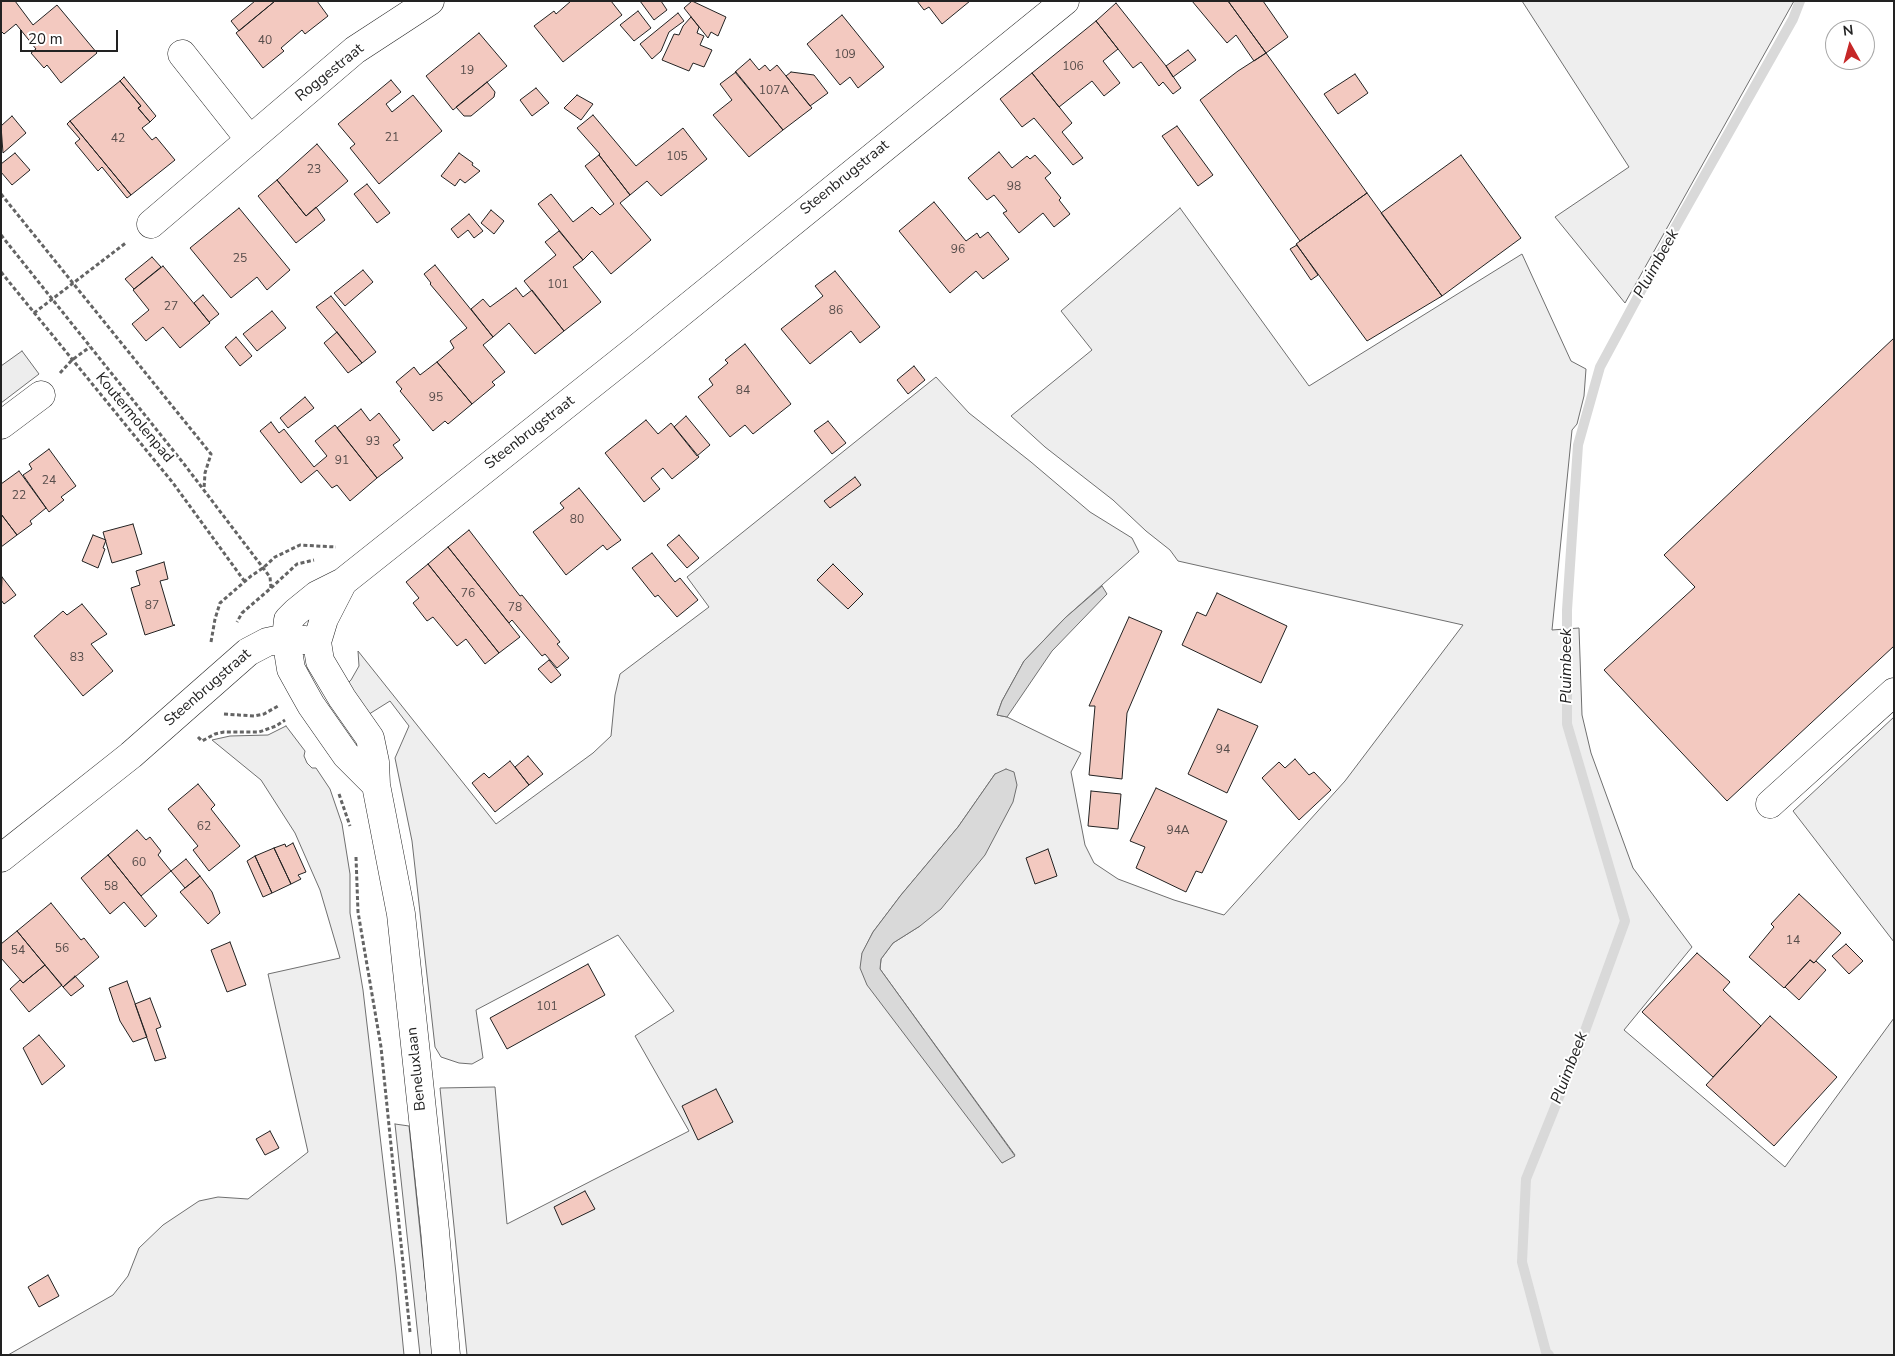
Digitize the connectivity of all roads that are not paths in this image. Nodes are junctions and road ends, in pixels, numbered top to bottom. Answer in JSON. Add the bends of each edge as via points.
{"nodes":[{"id":1,"x":1065,"y":1,"type":"edge"},
{"id":2,"x":417,"y":4,"type":"edge"},
{"id":3,"x":182,"y":54,"type":"dead end"},
{"id":4,"x":250,"y":140,"type":"junction"},
{"id":5,"x":151,"y":224,"type":"road end"},
{"id":6,"x":41,"y":396,"type":"road end"},
{"id":7,"x":1,"y":425,"type":"edge"},
{"id":8,"x":343,"y":582,"type":"junction"},
{"id":9,"x":286,"y":638,"type":"junction"},
{"id":10,"x":317,"y":642,"type":"junction"},
{"id":11,"x":1894,"y":692,"type":"edge"},
{"id":12,"x":376,"y":786,"type":"junction"},
{"id":13,"x":1770,"y":804,"type":"dead end"},
{"id":14,"x":1,"y":858,"type":"edge"},
{"id":15,"x":446,"y":1355,"type":"edge"}],
"edges":[{"from":1,"to":8,"type":"street","name":"Steenbrugstraat"},
{"from":2,"to":4,"type":"street","name":"Roggestraat","via":[[355,50]]},
{"from":3,"to":4,"type":"street"},
{"from":4,"to":5,"type":"street","name":"Roggestraat"},
{"from":6,"to":7,"type":"street"},
{"from":8,"to":9,"type":"street","name":"Steenbrugstraat","via":[[317,595],[296,612],[288,620]]},
{"from":8,"to":10,"type":"street","via":[[324,619]]},
{"from":9,"to":10,"type":"street"},
{"from":9,"to":12,"type":"street","via":[[292,669],[310,705],[346,755]]},
{"from":9,"to":14,"type":"street","name":"Steenbrugstraat","via":[[267,642],[248,652],[131,754]]},
{"from":10,"to":12,"type":"street","name":"Beneluxlaan","via":[[320,661],[370,738]]},
{"from":11,"to":13,"type":"street"},
{"from":12,"to":15,"type":"street","name":"Beneluxlaan","via":[[401,914]]}]}
